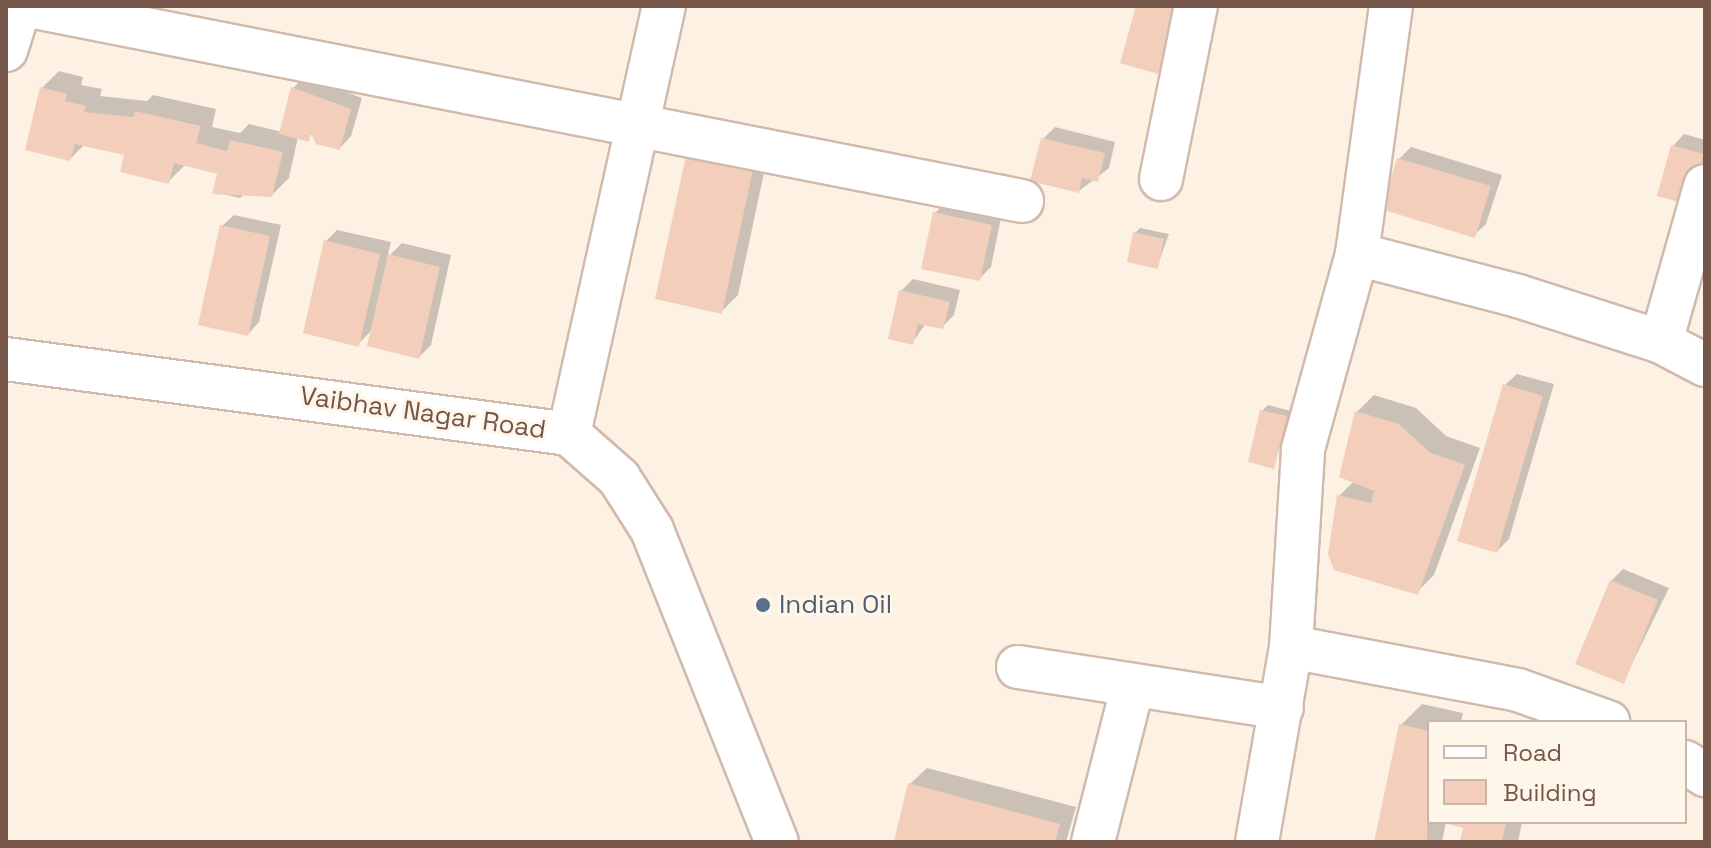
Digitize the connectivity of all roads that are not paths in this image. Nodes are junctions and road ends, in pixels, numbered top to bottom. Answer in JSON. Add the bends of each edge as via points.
{"nodes":[{"id":1,"x":20,"y":6,"type":"edge"},
{"id":2,"x":29,"y":6,"type":"edge"},
{"id":3,"x":664,"y":6,"type":"edge"},
{"id":4,"x":1196,"y":6,"type":"edge"},
{"id":5,"x":1391,"y":6,"type":"edge"},
{"id":6,"x":6,"y":50,"type":"edge"},
{"id":7,"x":636,"y":127,"type":"junction"},
{"id":8,"x":1161,"y":179,"type":"dead end"},
{"id":9,"x":1705,"y":186,"type":"edge"},
{"id":10,"x":1022,"y":201,"type":"dead end"},
{"id":11,"x":1357,"y":254,"type":"junction"},
{"id":12,"x":1661,"y":342,"type":"junction"},
{"id":13,"x":6,"y":359,"type":"edge"},
{"id":14,"x":1705,"y":365,"type":"edge"},
{"id":15,"x":569,"y":434,"type":"junction"},
{"id":16,"x":1291,"y":647,"type":"junction"},
{"id":17,"x":1018,"y":667,"type":"dead end"},
{"id":18,"x":1133,"y":685,"type":"junction"},
{"id":19,"x":1282,"y":708,"type":"junction"},
{"id":20,"x":1602,"y":720,"type":"edge"},
{"id":21,"x":1687,"y":763,"type":"edge"},
{"id":22,"x":1705,"y":775,"type":"edge"},
{"id":23,"x":777,"y":842,"type":"edge"},
{"id":24,"x":1093,"y":842,"type":"edge"},
{"id":25,"x":1257,"y":842,"type":"edge"}],
"edges":[{"from":1,"to":6,"type":"street"},
{"from":2,"to":7,"type":"street"},
{"from":3,"to":7,"type":"street"},
{"from":4,"to":8,"type":"street"},
{"from":5,"to":11,"type":"street"},
{"from":7,"to":10,"type":"street"},
{"from":7,"to":15,"type":"street"},
{"from":9,"to":12,"type":"street"},
{"from":11,"to":12,"type":"street"},
{"from":11,"to":16,"type":"street","via":[[1303,449]]},
{"from":12,"to":14,"type":"street"},
{"from":13,"to":15,"type":"street","name":"Vaibhav Nagar Road"},
{"from":15,"to":23,"type":"street","name":"Vaibhav Nagar Road","via":[[619,478],[652,530]]},
{"from":16,"to":19,"type":"street"},
{"from":16,"to":20,"type":"street","via":[[1518,690]]},
{"from":17,"to":18,"type":"street"},
{"from":18,"to":19,"type":"street"},
{"from":18,"to":24,"type":"street"},
{"from":19,"to":25,"type":"street"},
{"from":21,"to":22,"type":"street"}]}
